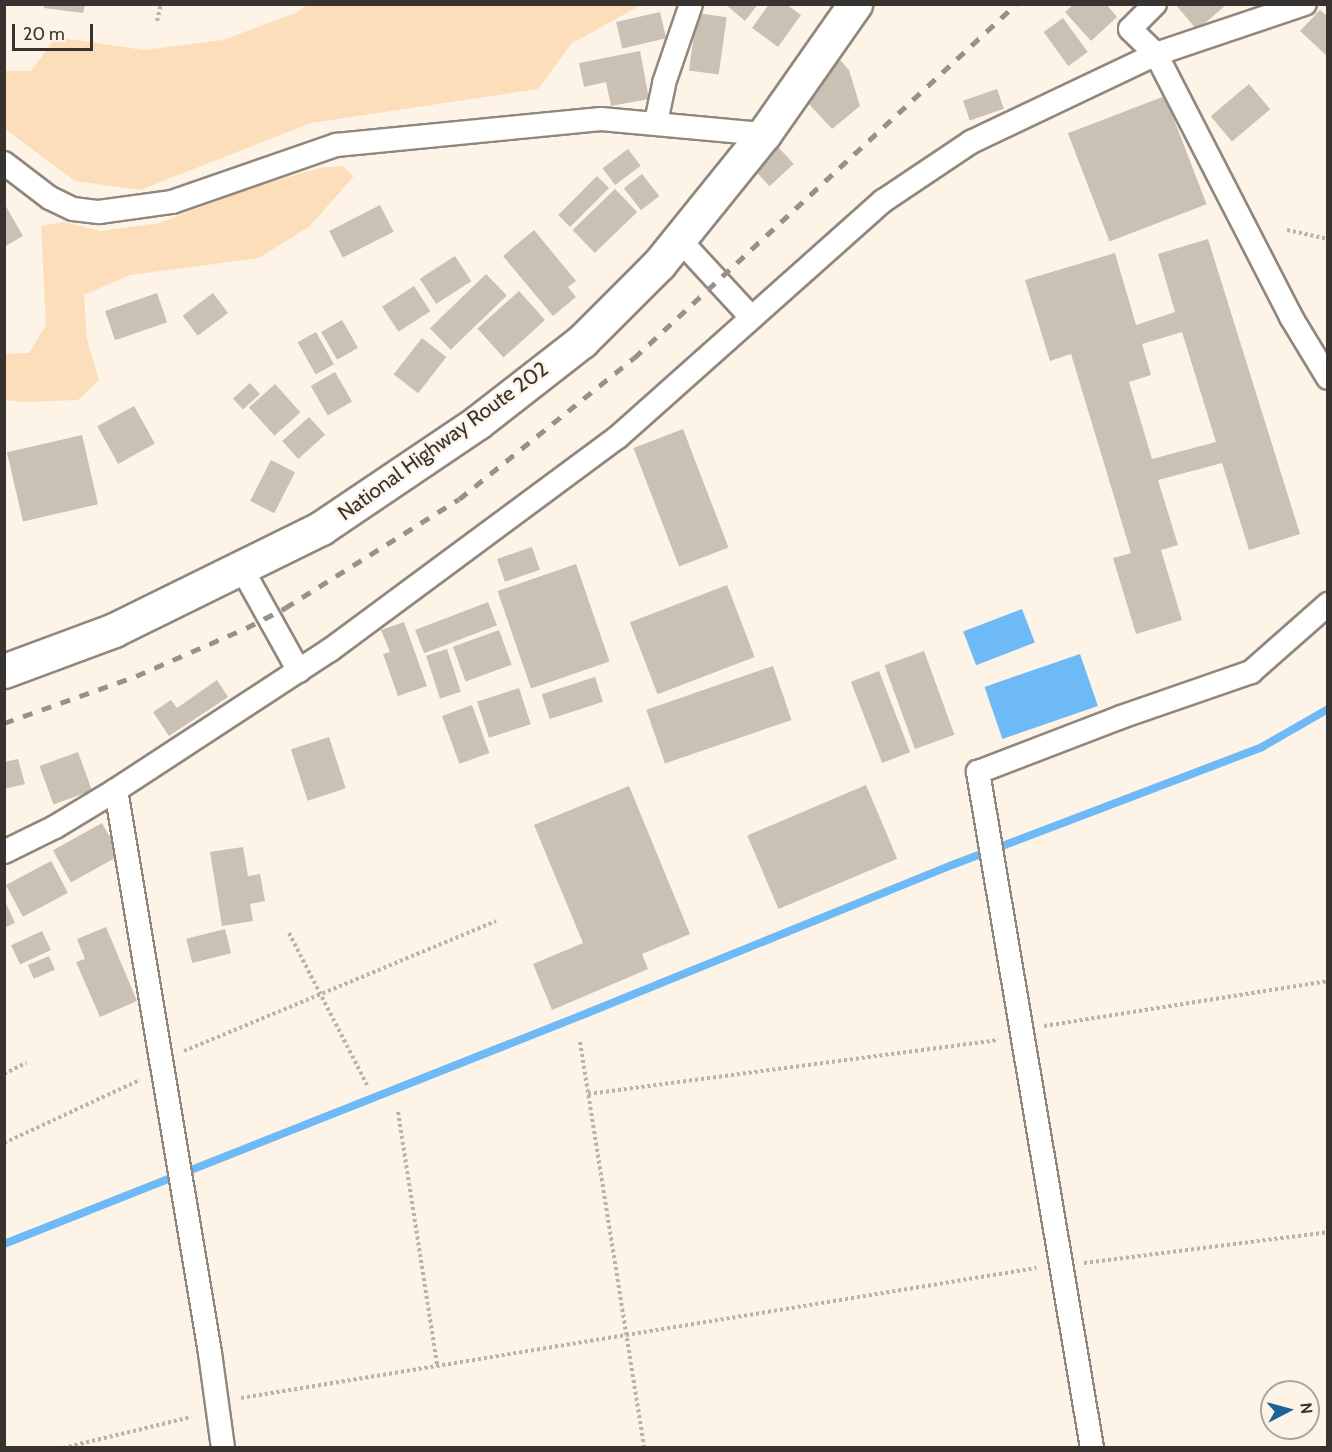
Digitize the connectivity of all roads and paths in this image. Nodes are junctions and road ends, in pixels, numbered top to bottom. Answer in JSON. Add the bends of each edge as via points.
{"nodes":[{"id":1,"x":161,"y":4,"type":"edge"},
{"id":2,"x":691,"y":4,"type":"edge"},
{"id":3,"x":855,"y":4,"type":"edge"},
{"id":4,"x":1155,"y":4,"type":"edge"},
{"id":5,"x":1305,"y":4,"type":"edge"},
{"id":6,"x":157,"y":21,"type":"dead end"},
{"id":7,"x":1156,"y":54,"type":"junction"},
{"id":8,"x":656,"y":122,"type":"junction"},
{"id":9,"x":764,"y":134,"type":"junction"},
{"id":10,"x":4,"y":163,"type":"edge"},
{"id":11,"x":1287,"y":230,"type":"dead end"},
{"id":12,"x":679,"y":239,"type":"junction"},
{"id":13,"x":1328,"y":240,"type":"edge"},
{"id":14,"x":751,"y":318,"type":"junction"},
{"id":15,"x":1328,"y":378,"type":"edge"},
{"id":16,"x":241,"y":567,"type":"junction"},
{"id":17,"x":1328,"y":604,"type":"edge"},
{"id":18,"x":4,"y":671,"type":"edge"},
{"id":19,"x":299,"y":671,"type":"junction"},
{"id":20,"x":116,"y":790,"type":"junction"},
{"id":21,"x":4,"y":852,"type":"edge"},
{"id":22,"x":496,"y":921,"type":"dead end"},
{"id":23,"x":289,"y":933,"type":"dead end"},
{"id":24,"x":1328,"y":981,"type":"edge"},
{"id":25,"x":320,"y":993,"type":"junction"},
{"id":26,"x":1035,"y":1027,"type":"dead end"},
{"id":27,"x":998,"y":1040,"type":"dead end"},
{"id":28,"x":580,"y":1042,"type":"dead end"},
{"id":29,"x":178,"y":1054,"type":"dead end"},
{"id":30,"x":26,"y":1063,"type":"dead end"},
{"id":31,"x":4,"y":1074,"type":"edge"},
{"id":32,"x":149,"y":1076,"type":"dead end"},
{"id":33,"x":367,"y":1084,"type":"dead end"},
{"id":34,"x":588,"y":1094,"type":"junction"},
{"id":35,"x":398,"y":1112,"type":"dead end"},
{"id":36,"x":4,"y":1143,"type":"edge"},
{"id":37,"x":1328,"y":1232,"type":"edge"},
{"id":38,"x":1075,"y":1264,"type":"dead end"},
{"id":39,"x":1036,"y":1268,"type":"dead end"},
{"id":40,"x":626,"y":1333,"type":"junction"},
{"id":41,"x":437,"y":1365,"type":"junction"},
{"id":42,"x":231,"y":1400,"type":"dead end"},
{"id":43,"x":191,"y":1417,"type":"dead end"},
{"id":44,"x":63,"y":1448,"type":"edge"},
{"id":45,"x":223,"y":1448,"type":"edge"},
{"id":46,"x":644,"y":1448,"type":"edge"},
{"id":47,"x":1092,"y":1448,"type":"edge"}],
"edges":[{"from":1,"to":6,"type":"path"},
{"from":2,"to":8,"type":"street","via":[[664,83]]},
{"from":3,"to":9,"type":"highway","name":"National Highway Route 202"},
{"from":4,"to":7,"type":"street","via":[[1130,29]]},
{"from":5,"to":7,"type":"street"},
{"from":7,"to":14,"type":"street","via":[[970,142],[883,201]]},
{"from":7,"to":15,"type":"street","via":[[1291,316]]},
{"from":8,"to":9,"type":"street"},
{"from":8,"to":10,"type":"street","via":[[601,119],[336,145],[172,202],[99,212],[73,209],[50,198]]},
{"from":9,"to":12,"type":"highway","name":"National Highway Route 202"},
{"from":11,"to":13,"type":"path"},
{"from":12,"to":14,"type":"street"},
{"from":12,"to":16,"type":"highway","name":"National Highway Route 202","via":[[582,340],[478,422],[321,528]]},
{"from":14,"to":19,"type":"street","via":[[618,437]]},
{"from":16,"to":18,"type":"highway","name":"National Highway Route 202","via":[[114,630]]},
{"from":16,"to":19,"type":"street"},
{"from":17,"to":47,"type":"street","via":[[1251,672],[978,772]]},
{"from":19,"to":20,"type":"street"},
{"from":20,"to":21,"type":"street"},
{"from":20,"to":45,"type":"street"},
{"from":22,"to":25,"type":"path"},
{"from":23,"to":25,"type":"path"},
{"from":24,"to":26,"type":"path"},
{"from":25,"to":29,"type":"path"},
{"from":25,"to":33,"type":"path"},
{"from":27,"to":34,"type":"path"},
{"from":28,"to":34,"type":"path"},
{"from":30,"to":31,"type":"path"},
{"from":32,"to":36,"type":"path"},
{"from":34,"to":40,"type":"path"},
{"from":35,"to":41,"type":"path"},
{"from":37,"to":38,"type":"path"},
{"from":39,"to":40,"type":"path"},
{"from":40,"to":41,"type":"path"},
{"from":40,"to":46,"type":"path"},
{"from":41,"to":42,"type":"path"},
{"from":43,"to":44,"type":"path"}]}
